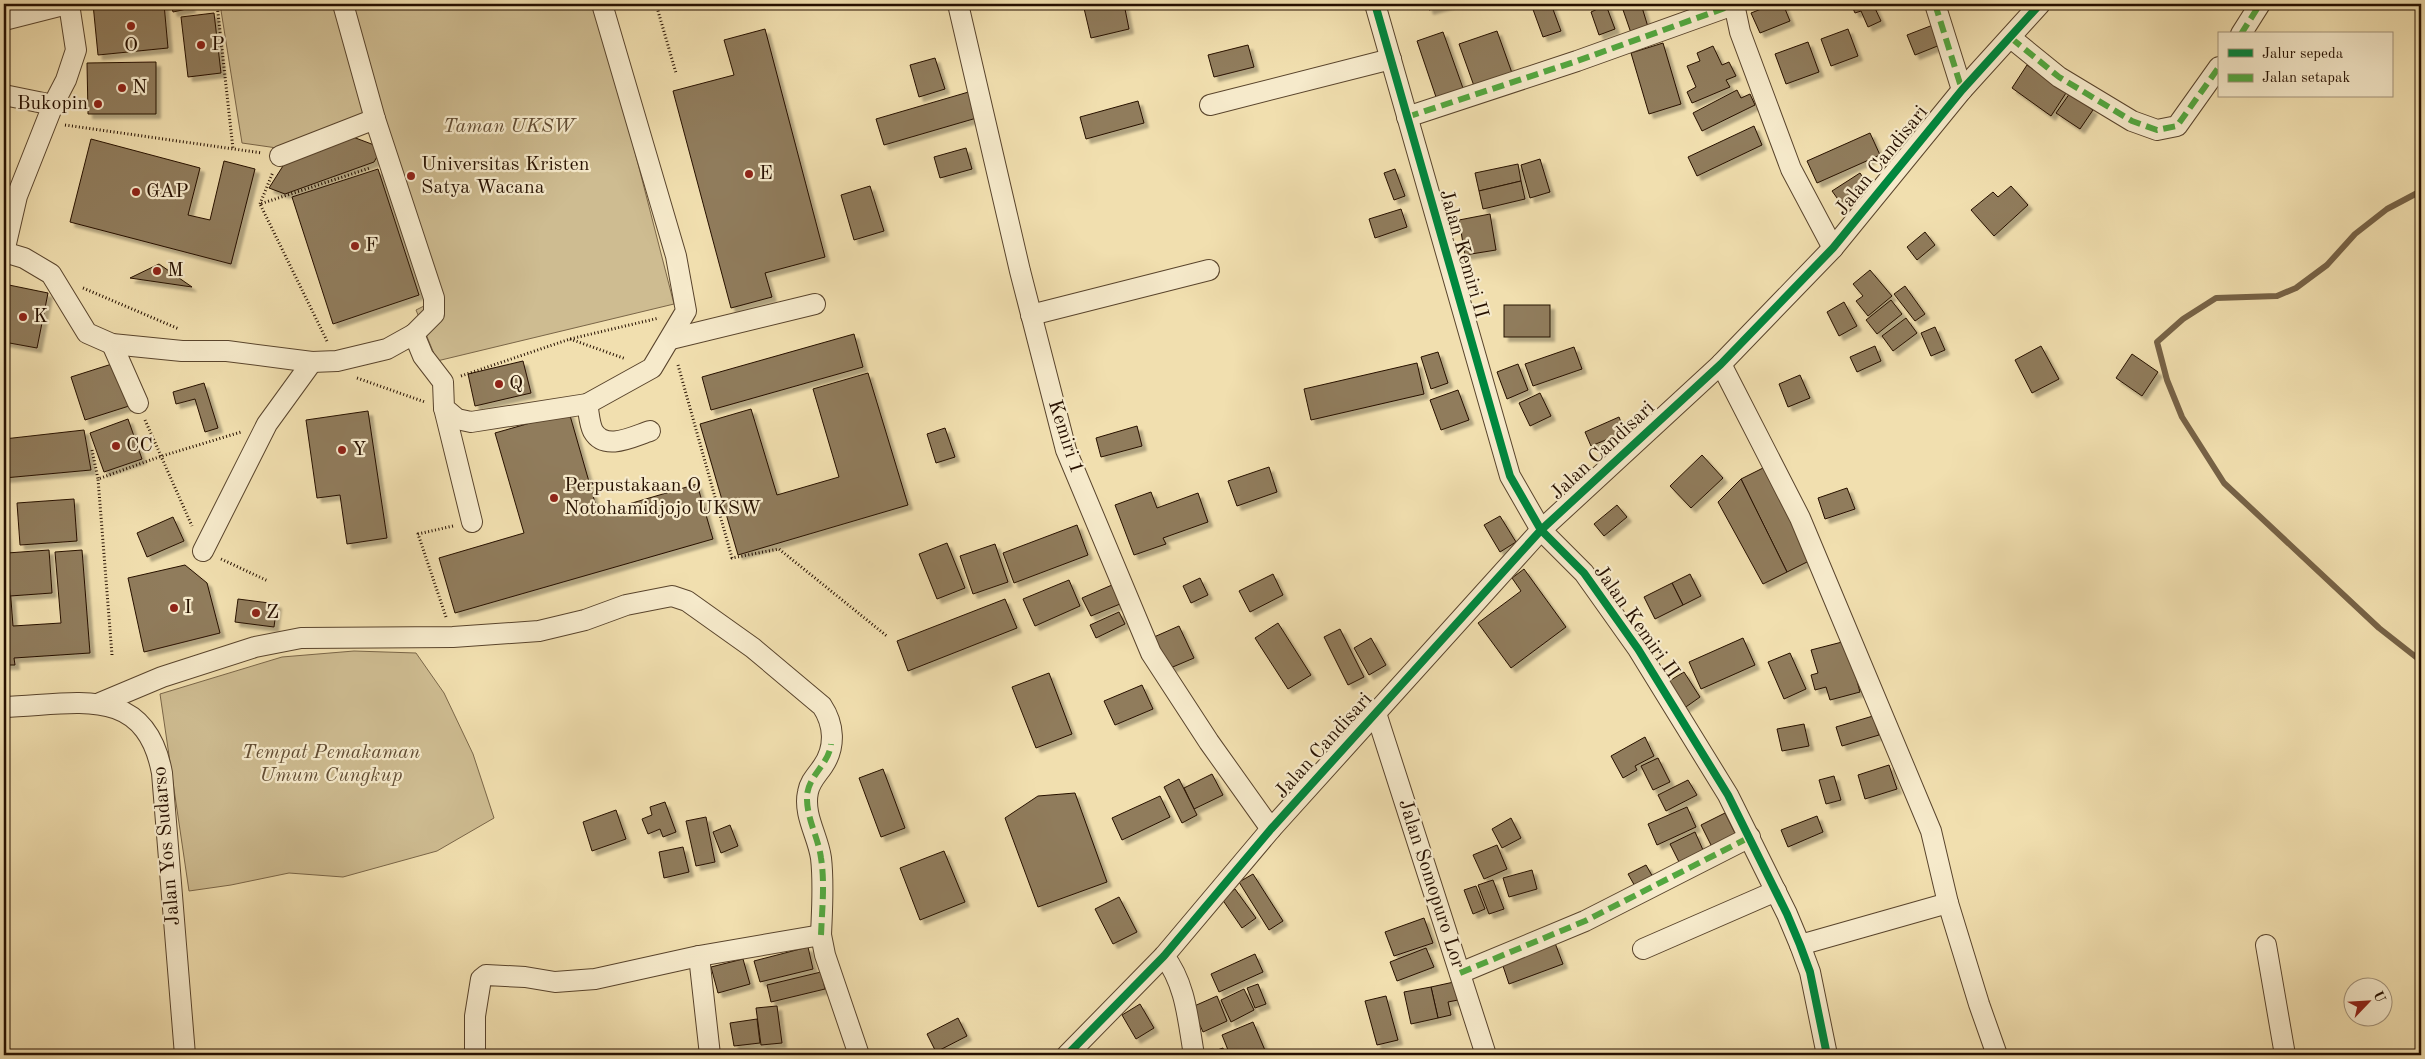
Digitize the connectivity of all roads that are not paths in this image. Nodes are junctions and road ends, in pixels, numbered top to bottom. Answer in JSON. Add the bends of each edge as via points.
{"nodes":[{"id":1,"x":68,"y":4,"type":"edge"},
{"id":2,"x":343,"y":4,"type":"edge"},
{"id":3,"x":602,"y":4,"type":"edge"},
{"id":4,"x":958,"y":4,"type":"edge"},
{"id":5,"x":1375,"y":4,"type":"edge"},
{"id":6,"x":1735,"y":4,"type":"edge"},
{"id":7,"x":1935,"y":4,"type":"edge"},
{"id":8,"x":2040,"y":4,"type":"edge"},
{"id":9,"x":2260,"y":4,"type":"edge"},
{"id":10,"x":4,"y":20,"type":"edge"},
{"id":11,"x":2242,"y":32,"type":"edge"},
{"id":12,"x":2011,"y":38,"type":"junction"},
{"id":13,"x":1391,"y":59,"type":"junction"},
{"id":14,"x":2218,"y":68,"type":"edge"},
{"id":15,"x":1962,"y":90,"type":"junction"},
{"id":16,"x":4,"y":95,"type":"edge"},
{"id":17,"x":1210,"y":104,"type":"dead end"},
{"id":18,"x":50,"y":113,"type":"junction"},
{"id":19,"x":1407,"y":117,"type":"junction"},
{"id":20,"x":375,"y":119,"type":"junction"},
{"id":21,"x":280,"y":156,"type":"road end"},
{"id":22,"x":1833,"y":248,"type":"junction"},
{"id":23,"x":4,"y":252,"type":"edge"},
{"id":24,"x":1209,"y":270,"type":"dead end"},
{"id":25,"x":815,"y":304,"type":"dead end"},
{"id":26,"x":1031,"y":315,"type":"junction"},
{"id":27,"x":414,"y":334,"type":"junction"},
{"id":28,"x":671,"y":338,"type":"junction"},
{"id":29,"x":112,"y":344,"type":"junction"},
{"id":30,"x":312,"y":362,"type":"junction"},
{"id":31,"x":1721,"y":364,"type":"junction"},
{"id":32,"x":138,"y":404,"type":"road end"},
{"id":33,"x":587,"y":404,"type":"junction"},
{"id":34,"x":444,"y":408,"type":"junction"},
{"id":35,"x":650,"y":431,"type":"dead end"},
{"id":36,"x":472,"y":522,"type":"road end"},
{"id":37,"x":1541,"y":530,"type":"junction"},
{"id":38,"x":203,"y":551,"type":"road end"},
{"id":39,"x":100,"y":703,"type":"junction"},
{"id":40,"x":4,"y":707,"type":"edge"},
{"id":41,"x":1376,"y":713,"type":"junction"},
{"id":42,"x":1270,"y":829,"type":"junction"},
{"id":43,"x":1750,"y":837,"type":"junction"},
{"id":44,"x":1776,"y":891,"type":"junction"},
{"id":45,"x":1948,"y":903,"type":"junction"},
{"id":46,"x":821,"y":935,"type":"junction"},
{"id":47,"x":1800,"y":945,"type":"junction"},
{"id":48,"x":2266,"y":945,"type":"dead end"},
{"id":49,"x":1643,"y":949,"type":"dead end"},
{"id":50,"x":699,"y":956,"type":"junction"},
{"id":51,"x":1164,"y":956,"type":"junction"},
{"id":52,"x":1460,"y":973,"type":"junction"},
{"id":53,"x":185,"y":1055,"type":"edge"},
{"id":54,"x":475,"y":1055,"type":"edge"},
{"id":55,"x":710,"y":1055,"type":"edge"},
{"id":56,"x":859,"y":1055,"type":"edge"},
{"id":57,"x":1067,"y":1055,"type":"edge"},
{"id":58,"x":1194,"y":1055,"type":"edge"},
{"id":59,"x":1486,"y":1055,"type":"edge"},
{"id":60,"x":1826,"y":1055,"type":"edge"},
{"id":61,"x":1997,"y":1055,"type":"edge"},
{"id":62,"x":2285,"y":1055,"type":"edge"}],
"edges":[{"from":1,"to":10,"type":"street"},
{"from":1,"to":18,"type":"street","via":[[76,50]]},
{"from":2,"to":20,"type":"street"},
{"from":3,"to":28,"type":"street","via":[[676,256],[686,311]]},
{"from":4,"to":26,"type":"street","name":"Kemiri 1"},
{"from":5,"to":13,"type":"street","name":"Jalan Kemiri II"},
{"from":6,"to":19,"type":"street"},
{"from":6,"to":22,"type":"street","via":[[1740,32],[1791,169]]},
{"from":7,"to":15,"type":"street"},
{"from":8,"to":12,"type":"street","name":"Jalan Candisari"},
{"from":9,"to":11,"type":"street"},
{"from":12,"to":14,"type":"street","via":[[2059,77],[2132,120],[2157,130],[2177,126]]},
{"from":12,"to":15,"type":"street","name":"Jalan Candisari"},
{"from":13,"to":17,"type":"street"},
{"from":13,"to":19,"type":"street","name":"Jalan Kemiri II"},
{"from":15,"to":22,"type":"street","name":"Jalan Candisari"},
{"from":16,"to":18,"type":"street"},
{"from":18,"to":23,"type":"street","via":[[17,196]]},
{"from":19,"to":37,"type":"street","name":"Jalan Kemiri II","via":[[1510,476]]},
{"from":20,"to":21,"type":"street"},
{"from":20,"to":27,"type":"street","via":[[434,298],[434,314]]},
{"from":22,"to":31,"type":"street","name":"Jalan Candisari"},
{"from":23,"to":29,"type":"street","via":[[24,258],[51,274],[87,333]]},
{"from":24,"to":26,"type":"street"},
{"from":25,"to":28,"type":"street"},
{"from":26,"to":42,"type":"street","name":"Kemiri 1","via":[[1066,450],[1151,653]]},
{"from":27,"to":30,"type":"street","via":[[344,368]]},
{"from":27,"to":34,"type":"street","via":[[423,356],[443,382]]},
{"from":28,"to":33,"type":"street","via":[[652,368]]},
{"from":29,"to":30,"type":"street","via":[[227,350]]},
{"from":29,"to":32,"type":"street"},
{"from":30,"to":38,"type":"street","via":[[267,424]]},
{"from":31,"to":37,"type":"street","name":"Jalan Candisari"},
{"from":31,"to":45,"type":"street","via":[[1800,518],[1932,831]]},
{"from":33,"to":34,"type":"street","via":[[472,422],[457,419]]},
{"from":33,"to":35,"type":"street","via":[[593,431],[604,440],[614,442]]},
{"from":34,"to":36,"type":"street"},
{"from":37,"to":41,"type":"street","name":"Jalan Candisari"},
{"from":37,"to":43,"type":"street","name":"Jalan Kemiri II","via":[[1584,573],[1638,649],[1728,795]]},
{"from":39,"to":40,"type":"street","name":"Jalan Yos Sudarso"},
{"from":39,"to":46,"type":"street","via":[[162,677],[255,647],[302,638],[453,637],[539,631],[585,620],[626,605],[672,596],[687,601],[753,648],[822,706],[829,717],[833,730],[830,753],[812,779],[807,793],[807,814],[815,830],[821,857]]},
{"from":39,"to":53,"type":"street","name":"Jalan Yos Sudarso","via":[[125,711],[138,720],[150,734],[159,756]]},
{"from":41,"to":42,"type":"street","name":"Jalan Candisari"},
{"from":41,"to":52,"type":"street","name":"Jalan Somopuro Lor"},
{"from":42,"to":51,"type":"street","name":"Jalan Candisari"},
{"from":43,"to":44,"type":"street","name":"Jalan Kemiri II"},
{"from":43,"to":52,"type":"street","via":[[1585,922]]},
{"from":44,"to":47,"type":"street","name":"Jalan Kemiri II"},
{"from":44,"to":49,"type":"street"},
{"from":45,"to":47,"type":"street"},
{"from":45,"to":61,"type":"street"},
{"from":46,"to":50,"type":"street"},
{"from":46,"to":56,"type":"street","via":[[825,956]]},
{"from":47,"to":60,"type":"street","name":"Jalan Kemiri II","via":[[1810,972]]},
{"from":48,"to":62,"type":"street"},
{"from":50,"to":54,"type":"street","via":[[574,981],[486,975],[482,979],[476,1016]]},
{"from":50,"to":55,"type":"street"},
{"from":51,"to":57,"type":"street","name":"Jalan Candisari"},
{"from":51,"to":58,"type":"street","via":[[1174,968],[1185,1000]]},
{"from":52,"to":59,"type":"street","name":"Jalan Somopuro Lor"}]}
